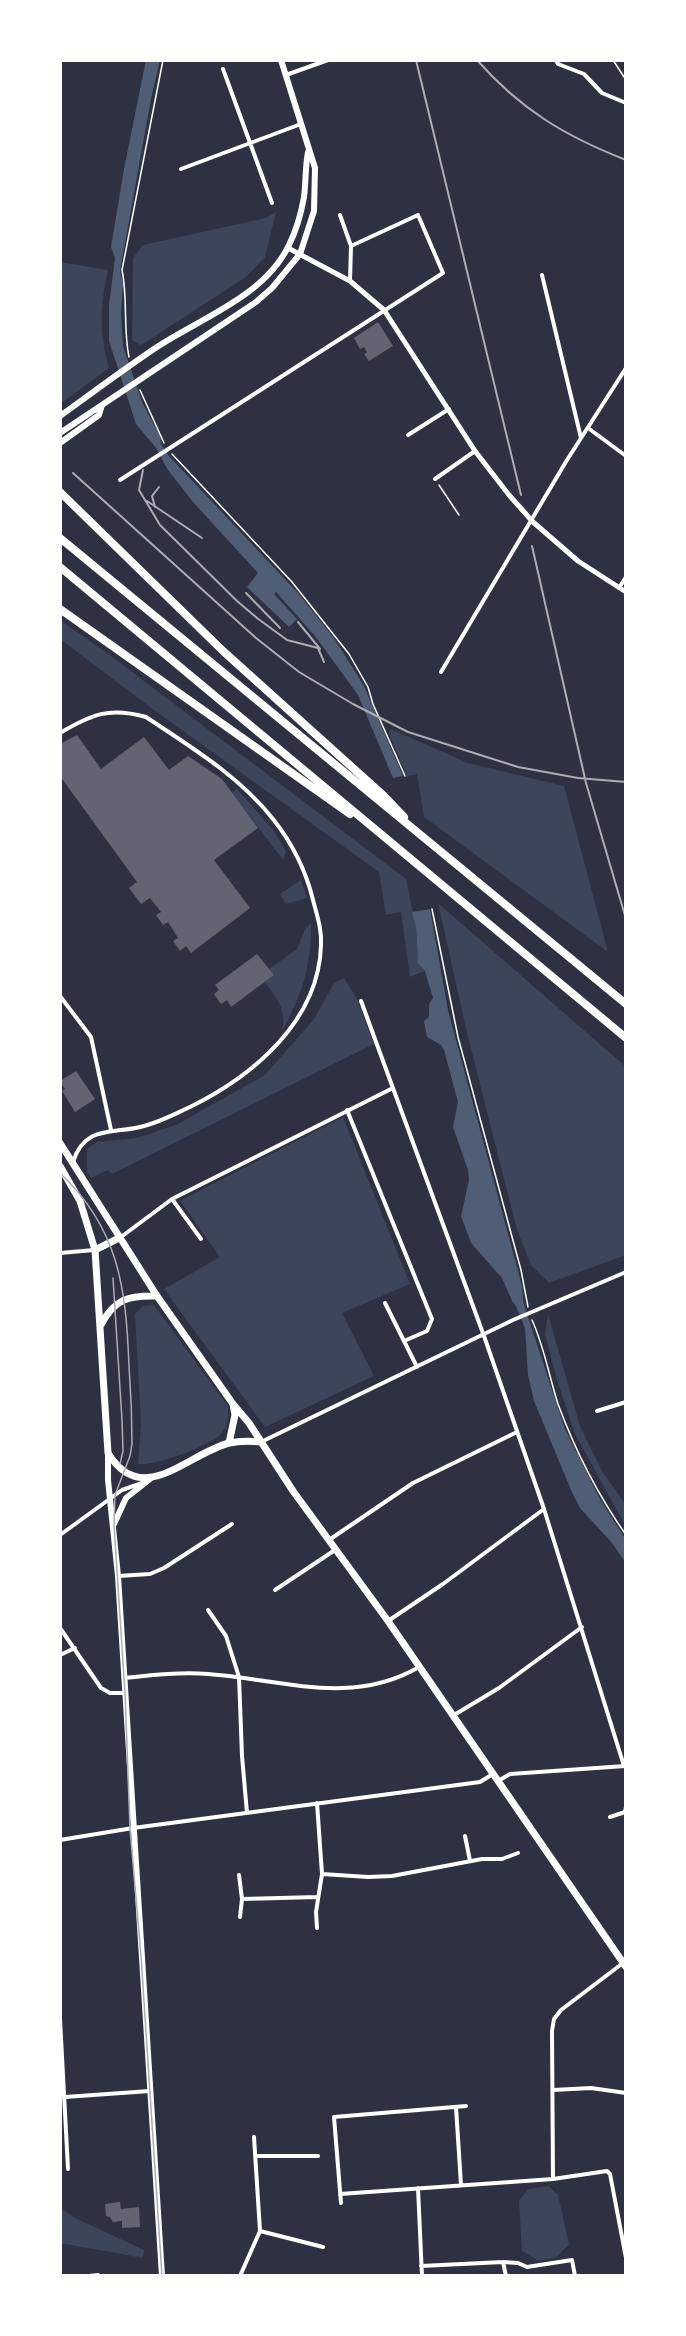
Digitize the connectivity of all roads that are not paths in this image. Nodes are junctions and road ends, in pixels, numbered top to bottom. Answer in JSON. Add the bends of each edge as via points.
{"nodes":[{"id":1,"x":281,"y":60,"type":"edge"},
{"id":2,"x":328,"y":60,"type":"edge"},
{"id":3,"x":556,"y":60,"type":"edge"},
{"id":4,"x":223,"y":69,"type":"dead end"},
{"id":5,"x":285,"y":75,"type":"junction"},
{"id":6,"x":626,"y":103,"type":"edge"},
{"id":7,"x":301,"y":124,"type":"junction"},
{"id":8,"x":250,"y":143,"type":"junction"},
{"id":9,"x":308,"y":152,"type":"junction"},
{"id":10,"x":181,"y":169,"type":"dead end"},
{"id":11,"x":272,"y":203,"type":"dead end"},
{"id":12,"x":340,"y":215,"type":"dead end"},
{"id":13,"x":351,"y":246,"type":"junction"},
{"id":14,"x":288,"y":248,"type":"junction"},
{"id":15,"x":300,"y":254,"type":"junction"},
{"id":16,"x":542,"y":274,"type":"dead end"},
{"id":17,"x":350,"y":281,"type":"junction"},
{"id":18,"x":384,"y":310,"type":"junction"},
{"id":19,"x":626,"y":369,"type":"edge"},
{"id":20,"x":102,"y":404,"type":"junction"},
{"id":21,"x":448,"y":409,"type":"junction"},
{"id":22,"x":60,"y":416,"type":"edge"},
{"id":23,"x":588,"y":428,"type":"junction"},
{"id":24,"x":60,"y":433,"type":"edge"},
{"id":25,"x":408,"y":435,"type":"dead end"},
{"id":26,"x":581,"y":439,"type":"junction"},
{"id":27,"x":60,"y":443,"type":"edge"},
{"id":28,"x":475,"y":451,"type":"junction"},
{"id":29,"x":626,"y":456,"type":"edge"},
{"id":30,"x":435,"y":479,"type":"road end"},
{"id":31,"x":120,"y":480,"type":"dead end"},
{"id":32,"x":60,"y":492,"type":"edge"},
{"id":33,"x":533,"y":522,"type":"junction"},
{"id":34,"x":60,"y":538,"type":"edge"},
{"id":35,"x":60,"y":567,"type":"edge"},
{"id":36,"x":626,"y":577,"type":"edge"},
{"id":37,"x":619,"y":588,"type":"junction"},
{"id":38,"x":626,"y":592,"type":"edge"},
{"id":39,"x":60,"y":609,"type":"edge"},
{"id":40,"x":441,"y":672,"type":"dead end"},
{"id":41,"x":60,"y":733,"type":"edge"},
{"id":42,"x":378,"y":833,"type":"junction"},
{"id":43,"x":423,"y":838,"type":"junction"},
{"id":44,"x":60,"y":996,"type":"edge"},
{"id":45,"x":361,"y":1001,"type":"dead end"},
{"id":46,"x":626,"y":1004,"type":"edge"},
{"id":47,"x":626,"y":1038,"type":"edge"},
{"id":48,"x":393,"y":1088,"type":"junction"},
{"id":49,"x":347,"y":1110,"type":"junction"},
{"id":50,"x":111,"y":1130,"type":"junction"},
{"id":51,"x":60,"y":1143,"type":"edge"},
{"id":52,"x":73,"y":1162,"type":"junction"},
{"id":53,"x":60,"y":1166,"type":"edge"},
{"id":54,"x":172,"y":1199,"type":"junction"},
{"id":55,"x":119,"y":1238,"type":"junction"},
{"id":56,"x":201,"y":1239,"type":"dead end"},
{"id":57,"x":95,"y":1250,"type":"junction"},
{"id":58,"x":60,"y":1253,"type":"edge"},
{"id":59,"x":626,"y":1272,"type":"edge"},
{"id":60,"x":157,"y":1296,"type":"junction"},
{"id":61,"x":385,"y":1303,"type":"dead end"},
{"id":62,"x":100,"y":1328,"type":"junction"},
{"id":63,"x":484,"y":1336,"type":"junction"},
{"id":64,"x":404,"y":1341,"type":"junction"},
{"id":65,"x":417,"y":1368,"type":"junction"},
{"id":66,"x":626,"y":1402,"type":"edge"},
{"id":67,"x":233,"y":1404,"type":"junction"},
{"id":68,"x":597,"y":1411,"type":"dead end"},
{"id":69,"x":516,"y":1432,"type":"junction"},
{"id":70,"x":261,"y":1442,"type":"junction"},
{"id":71,"x":229,"y":1443,"type":"junction"},
{"id":72,"x":108,"y":1453,"type":"junction"},
{"id":73,"x":147,"y":1481,"type":"junction"},
{"id":74,"x":111,"y":1498,"type":"junction"},
{"id":75,"x":544,"y":1509,"type":"junction"},
{"id":76,"x":232,"y":1524,"type":"dead end"},
{"id":77,"x":114,"y":1525,"type":"junction"},
{"id":78,"x":60,"y":1535,"type":"edge"},
{"id":79,"x":329,"y":1540,"type":"junction"},
{"id":80,"x":335,"y":1550,"type":"junction"},
{"id":81,"x":118,"y":1576,"type":"junction"},
{"id":82,"x":275,"y":1590,"type":"dead end"},
{"id":83,"x":208,"y":1610,"type":"dead end"},
{"id":84,"x":388,"y":1621,"type":"junction"},
{"id":85,"x":60,"y":1628,"type":"edge"},
{"id":86,"x":582,"y":1628,"type":"junction"},
{"id":87,"x":75,"y":1648,"type":"junction"},
{"id":88,"x":60,"y":1655,"type":"edge"},
{"id":89,"x":419,"y":1666,"type":"junction"},
{"id":90,"x":239,"y":1677,"type":"junction"},
{"id":91,"x":124,"y":1678,"type":"junction"},
{"id":92,"x":125,"y":1693,"type":"junction"},
{"id":93,"x":453,"y":1716,"type":"junction"},
{"id":94,"x":625,"y":1766,"type":"edge"},
{"id":95,"x":495,"y":1777,"type":"junction"},
{"id":96,"x":317,"y":1803,"type":"junction"},
{"id":97,"x":626,"y":1807,"type":"edge"},
{"id":98,"x":247,"y":1813,"type":"junction"},
{"id":99,"x":610,"y":1817,"type":"dead end"},
{"id":100,"x":133,"y":1828,"type":"junction"},
{"id":101,"x":465,"y":1836,"type":"dead end"},
{"id":102,"x":60,"y":1840,"type":"edge"},
{"id":103,"x":518,"y":1853,"type":"dead end"},
{"id":104,"x":470,"y":1861,"type":"junction"},
{"id":105,"x":322,"y":1874,"type":"junction"},
{"id":106,"x":239,"y":1875,"type":"dead end"},
{"id":107,"x":318,"y":1897,"type":"junction"},
{"id":108,"x":242,"y":1899,"type":"junction"},
{"id":109,"x":240,"y":1917,"type":"dead end"},
{"id":110,"x":317,"y":1928,"type":"dead end"},
{"id":111,"x":624,"y":1965,"type":"edge"},
{"id":112,"x":60,"y":2019,"type":"edge"},
{"id":113,"x":553,"y":2090,"type":"junction"},
{"id":114,"x":150,"y":2091,"type":"junction"},
{"id":115,"x":626,"y":2093,"type":"edge"},
{"id":116,"x":65,"y":2097,"type":"junction"},
{"id":117,"x":466,"y":2106,"type":"dead end"},
{"id":118,"x":456,"y":2107,"type":"junction"},
{"id":119,"x":254,"y":2137,"type":"dead end"},
{"id":120,"x":256,"y":2156,"type":"junction"},
{"id":121,"x":318,"y":2156,"type":"dead end"},
{"id":122,"x":68,"y":2169,"type":"dead end"},
{"id":123,"x":553,"y":2179,"type":"junction"},
{"id":124,"x":461,"y":2185,"type":"junction"},
{"id":125,"x":418,"y":2188,"type":"junction"},
{"id":126,"x":340,"y":2194,"type":"junction"},
{"id":127,"x":341,"y":2203,"type":"dead end"},
{"id":128,"x":260,"y":2230,"type":"junction"},
{"id":129,"x":323,"y":2247,"type":"dead end"},
{"id":130,"x":626,"y":2258,"type":"edge"},
{"id":131,"x":503,"y":2262,"type":"junction"},
{"id":132,"x":421,"y":2266,"type":"junction"},
{"id":133,"x":88,"y":2276,"type":"edge"},
{"id":134,"x":98,"y":2276,"type":"edge"},
{"id":135,"x":162,"y":2276,"type":"edge"},
{"id":136,"x":240,"y":2276,"type":"edge"},
{"id":137,"x":422,"y":2276,"type":"edge"},
{"id":138,"x":506,"y":2276,"type":"edge"},
{"id":139,"x":575,"y":2276,"type":"edge"}],
"edges":[{"from":1,"to":5,"type":"main road"},
{"from":2,"to":5,"type":"street"},
{"from":3,"to":6,"type":"street","via":[[584,74],[602,93]]},
{"from":4,"to":8,"type":"street"},
{"from":5,"to":7,"type":"main road"},
{"from":7,"to":8,"type":"street"},
{"from":7,"to":9,"type":"main road"},
{"from":8,"to":10,"type":"street"},
{"from":8,"to":11,"type":"street"},
{"from":9,"to":14,"type":"main road","via":[[303,199]]},
{"from":9,"to":15,"type":"main road","via":[[315,168],[316,190],[311,223]]},
{"from":12,"to":13,"type":"street"},
{"from":13,"to":17,"type":"street"},
{"from":13,"to":18,"type":"street","via":[[418,215],[443,273]]},
{"from":14,"to":15,"type":"main road"},
{"from":14,"to":22,"type":"main road","via":[[246,293],[158,346]]},
{"from":15,"to":17,"type":"main road"},
{"from":15,"to":20,"type":"main road","via":[[256,302]]},
{"from":16,"to":26,"type":"street"},
{"from":17,"to":18,"type":"main road"},
{"from":18,"to":21,"type":"main road"},
{"from":18,"to":31,"type":"street"},
{"from":19,"to":23,"type":"street"},
{"from":20,"to":24,"type":"main road"},
{"from":20,"to":27,"type":"main road","via":[[99,415]]},
{"from":21,"to":25,"type":"street"},
{"from":21,"to":28,"type":"main road"},
{"from":23,"to":26,"type":"street"},
{"from":23,"to":29,"type":"street"},
{"from":26,"to":33,"type":"street"},
{"from":28,"to":30,"type":"street"},
{"from":28,"to":33,"type":"main road"},
{"from":32,"to":43,"type":"highway","via":[[223,651],[384,796]]},
{"from":33,"to":37,"type":"main road","via":[[578,561]]},
{"from":33,"to":40,"type":"street"},
{"from":34,"to":43,"type":"highway"},
{"from":35,"to":42,"type":"highway"},
{"from":36,"to":37,"type":"street"},
{"from":37,"to":38,"type":"main road"},
{"from":39,"to":42,"type":"highway"},
{"from":41,"to":50,"type":"street","via":[[102,712],[130,713],[146,717],[213,763],[245,789],[284,834],[301,864],[318,919],[321,944],[314,983],[299,1017],[275,1047],[235,1079],[188,1108],[145,1126]]},
{"from":42,"to":47,"type":"highway"},
{"from":43,"to":46,"type":"highway"},
{"from":44,"to":50,"type":"street","via":[[91,1037]]},
{"from":45,"to":48,"type":"street"},
{"from":48,"to":49,"type":"street"},
{"from":48,"to":63,"type":"street"},
{"from":49,"to":54,"type":"street"},
{"from":49,"to":64,"type":"street","via":[[432,1319],[427,1332]]},
{"from":50,"to":52,"type":"street","via":[[89,1138]]},
{"from":51,"to":52,"type":"highway"},
{"from":52,"to":55,"type":"highway"},
{"from":53,"to":57,"type":"highway","via":[[76,1193]]},
{"from":54,"to":55,"type":"street"},
{"from":54,"to":56,"type":"street"},
{"from":55,"to":57,"type":"highway"},
{"from":55,"to":60,"type":"highway"},
{"from":57,"to":58,"type":"street"},
{"from":57,"to":62,"type":"highway"},
{"from":59,"to":63,"type":"street"},
{"from":60,"to":62,"type":"highway","via":[[120,1301]]},
{"from":60,"to":67,"type":"highway"},
{"from":61,"to":64,"type":"street"},
{"from":62,"to":72,"type":"highway"},
{"from":63,"to":65,"type":"street"},
{"from":63,"to":69,"type":"street"},
{"from":64,"to":65,"type":"street"},
{"from":65,"to":70,"type":"street"},
{"from":66,"to":68,"type":"street"},
{"from":67,"to":70,"type":"highway"},
{"from":67,"to":71,"type":"highway","via":[[235,1415]]},
{"from":69,"to":75,"type":"street"},
{"from":69,"to":79,"type":"street","via":[[413,1483]]},
{"from":70,"to":71,"type":"highway"},
{"from":70,"to":79,"type":"highway"},
{"from":71,"to":73,"type":"highway"},
{"from":72,"to":73,"type":"highway","via":[[124,1472]]},
{"from":72,"to":74,"type":"main road"},
{"from":73,"to":74,"type":"street"},
{"from":73,"to":77,"type":"main road","via":[[126,1498]]},
{"from":74,"to":77,"type":"main road"},
{"from":74,"to":78,"type":"street"},
{"from":75,"to":84,"type":"street"},
{"from":75,"to":86,"type":"street"},
{"from":76,"to":81,"type":"street","via":[[164,1568],[150,1574]]},
{"from":77,"to":81,"type":"main road"},
{"from":79,"to":80,"type":"highway"},
{"from":80,"to":82,"type":"street"},
{"from":80,"to":84,"type":"highway"},
{"from":81,"to":91,"type":"main road"},
{"from":83,"to":90,"type":"street","via":[[226,1636]]},
{"from":84,"to":89,"type":"highway"},
{"from":85,"to":87,"type":"street"},
{"from":86,"to":93,"type":"street"},
{"from":86,"to":94,"type":"street"},
{"from":87,"to":88,"type":"street"},
{"from":87,"to":92,"type":"street","via":[[101,1688],[110,1693]]},
{"from":89,"to":90,"type":"street","via":[[382,1684],[330,1689]]},
{"from":89,"to":93,"type":"highway"},
{"from":90,"to":91,"type":"street","via":[[177,1673]]},
{"from":90,"to":98,"type":"street"},
{"from":91,"to":92,"type":"main road"},
{"from":92,"to":100,"type":"main road"},
{"from":93,"to":95,"type":"highway"},
{"from":94,"to":95,"type":"street"},
{"from":95,"to":96,"type":"street"},
{"from":95,"to":111,"type":"highway"},
{"from":96,"to":98,"type":"street"},
{"from":96,"to":105,"type":"street"},
{"from":97,"to":99,"type":"street","via":[[625,1812]]},
{"from":98,"to":100,"type":"street"},
{"from":100,"to":102,"type":"street"},
{"from":100,"to":114,"type":"main road"},
{"from":101,"to":104,"type":"street"},
{"from":103,"to":104,"type":"street","via":[[502,1859]]},
{"from":104,"to":105,"type":"street","via":[[392,1876]]},
{"from":105,"to":107,"type":"street"},
{"from":106,"to":108,"type":"street"},
{"from":107,"to":108,"type":"street"},
{"from":107,"to":110,"type":"street"},
{"from":108,"to":109,"type":"street"},
{"from":111,"to":113,"type":"street","via":[[554,2019]]},
{"from":112,"to":116,"type":"street"},
{"from":113,"to":115,"type":"street","via":[[591,2088]]},
{"from":113,"to":123,"type":"street"},
{"from":114,"to":116,"type":"street"},
{"from":114,"to":135,"type":"main road"},
{"from":116,"to":122,"type":"street"},
{"from":117,"to":118,"type":"street"},
{"from":118,"to":124,"type":"street"},
{"from":118,"to":126,"type":"street","via":[[334,2117]]},
{"from":119,"to":120,"type":"street"},
{"from":120,"to":121,"type":"street"},
{"from":120,"to":128,"type":"street"},
{"from":123,"to":124,"type":"street"},
{"from":123,"to":130,"type":"street","via":[[608,2172]]},
{"from":124,"to":125,"type":"street"},
{"from":125,"to":126,"type":"street"},
{"from":125,"to":132,"type":"street"},
{"from":126,"to":127,"type":"street"},
{"from":128,"to":129,"type":"street"},
{"from":128,"to":136,"type":"street"},
{"from":131,"to":132,"type":"street"},
{"from":131,"to":138,"type":"street"},
{"from":131,"to":139,"type":"street","via":[[518,2262],[527,2267],[572,2260]]},
{"from":132,"to":137,"type":"street"},
{"from":133,"to":134,"type":"street"}]}
